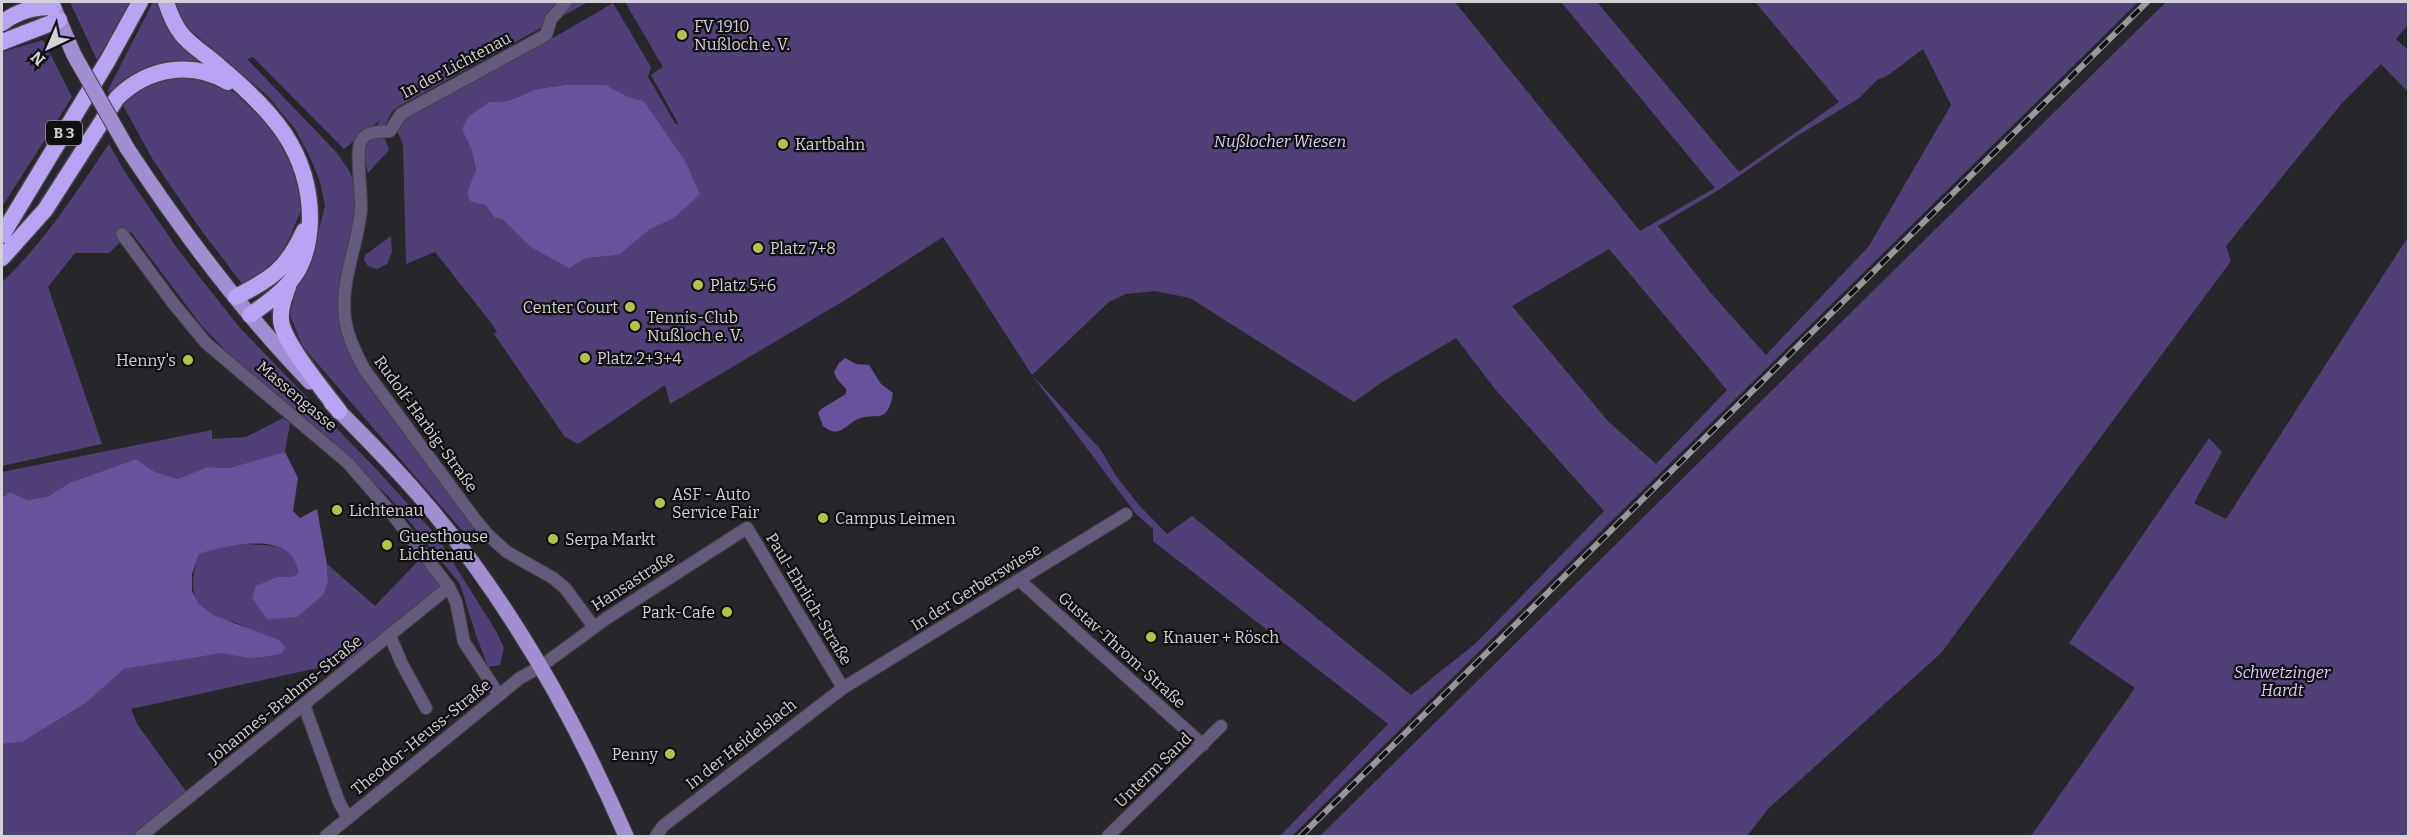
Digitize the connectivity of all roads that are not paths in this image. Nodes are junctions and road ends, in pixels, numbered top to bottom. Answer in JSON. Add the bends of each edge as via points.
{"nodes":[{"id":1,"x":12,"y":2,"type":"edge"},
{"id":2,"x":140,"y":2,"type":"edge"},
{"id":3,"x":166,"y":2,"type":"edge"},
{"id":4,"x":566,"y":2,"type":"edge"},
{"id":5,"x":54,"y":9,"type":"edge"},
{"id":6,"x":2,"y":23,"type":"edge"},
{"id":7,"x":2,"y":42,"type":"edge"},
{"id":8,"x":250,"y":95,"type":"junction"},
{"id":9,"x":21,"y":205,"type":"junction"},
{"id":10,"x":310,"y":220,"type":"junction"},
{"id":11,"x":2,"y":226,"type":"edge"},
{"id":12,"x":122,"y":234,"type":"dead end"},
{"id":13,"x":2,"y":236,"type":"edge"},
{"id":14,"x":2,"y":258,"type":"edge"},
{"id":15,"x":288,"y":286,"type":"junction"},
{"id":16,"x":344,"y":292,"type":"joint"},
{"id":17,"x":236,"y":297,"type":"junction"},
{"id":18,"x":250,"y":315,"type":"junction"},
{"id":19,"x":339,"y":411,"type":"junction"},
{"id":20,"x":1126,"y":514,"type":"dead end"},
{"id":21,"x":747,"y":528,"type":"joint"},
{"id":22,"x":1019,"y":580,"type":"junction"},
{"id":23,"x":449,"y":587,"type":"junction"},
{"id":24,"x":594,"y":627,"type":"junction"},
{"id":25,"x":390,"y":636,"type":"junction"},
{"id":26,"x":540,"y":667,"type":"junction"},
{"id":27,"x":843,"y":688,"type":"junction"},
{"id":28,"x":499,"y":695,"type":"junction"},
{"id":29,"x":304,"y":705,"type":"junction"},
{"id":30,"x":426,"y":708,"type":"dead end"},
{"id":31,"x":1221,"y":726,"type":"dead end"},
{"id":32,"x":1203,"y":745,"type":"junction"},
{"id":33,"x":348,"y":818,"type":"junction"},
{"id":34,"x":658,"y":832,"type":"edge"},
{"id":35,"x":141,"y":837,"type":"edge"},
{"id":36,"x":326,"y":837,"type":"edge"},
{"id":37,"x":626,"y":837,"type":"edge"},
{"id":38,"x":1108,"y":837,"type":"edge"}],
"edges":[{"from":1,"to":6,"type":"highway"},
{"from":2,"to":9,"type":"highway","number":"B 3"},
{"from":3,"to":8,"type":"highway","via":[[183,38]]},
{"from":4,"to":16,"type":"street","name":"In der Lichtenau","via":[[551,19],[546,35],[401,114],[390,131],[362,138],[360,223]]},
{"from":5,"to":6,"type":"highway","via":[[29,9]]},
{"from":5,"to":7,"type":"highway"},
{"from":5,"to":17,"type":"main road","bridge":true,"via":[[74,55],[127,148],[171,215]]},
{"from":8,"to":10,"type":"highway","via":[[274,118],[294,149],[308,185]]},
{"from":8,"to":14,"type":"highway","via":[[201,70],[165,71],[141,79],[117,98],[45,210]]},
{"from":9,"to":11,"type":"highway"},
{"from":9,"to":13,"type":"highway","number":"B 3"},
{"from":10,"to":15,"type":"highway","via":[[310,240]]},
{"from":10,"to":17,"type":"highway","via":[[278,273]]},
{"from":12,"to":23,"type":"street","name":"Massengasse","via":[[206,343],[348,463]]},
{"from":15,"to":18,"type":"highway"},
{"from":15,"to":19,"type":"highway","via":[[281,305],[287,339]]},
{"from":16,"to":24,"type":"street","name":"Rudolf-Harbig-Straße","via":[[345,319],[364,369],[487,534],[507,552],[565,588]]},
{"from":17,"to":18,"type":"main road"},
{"from":18,"to":19,"type":"main road"},
{"from":19,"to":26,"type":"main road","via":[[428,506],[465,553]]},
{"from":20,"to":22,"type":"street","name":"In der Gerberswiese"},
{"from":21,"to":24,"type":"street","name":"Hansastraße"},
{"from":21,"to":27,"type":"street","name":"Paul-Ehrlich-Straße"},
{"from":22,"to":27,"type":"street","name":"In der Gerberswiese"},
{"from":22,"to":32,"type":"street","name":"Gustav-Throm-Straße"},
{"from":23,"to":25,"type":"street","name":"Johannes-Brahms-Straße"},
{"from":23,"to":28,"type":"street","name":"Massengasse","via":[[464,642]]},
{"from":24,"to":26,"type":"street","name":"Hansastraße"},
{"from":25,"to":29,"type":"street","name":"Johannes-Brahms-Straße"},
{"from":25,"to":30,"type":"street"},
{"from":26,"to":28,"type":"street","name":"Theodor-Heuss-Straße"},
{"from":26,"to":37,"type":"main road","via":[[591,761]]},
{"from":27,"to":34,"type":"street","name":"In der Heidelslach"},
{"from":28,"to":33,"type":"street","name":"Theodor-Heuss-Straße"},
{"from":29,"to":33,"type":"street"},
{"from":29,"to":35,"type":"street","name":"Johannes-Brahms-Straße"},
{"from":31,"to":32,"type":"street","name":"Unterm Sand"},
{"from":32,"to":38,"type":"street","name":"Unterm Sand"},
{"from":33,"to":36,"type":"street","name":"Theodor-Heuss-Straße"}]}
